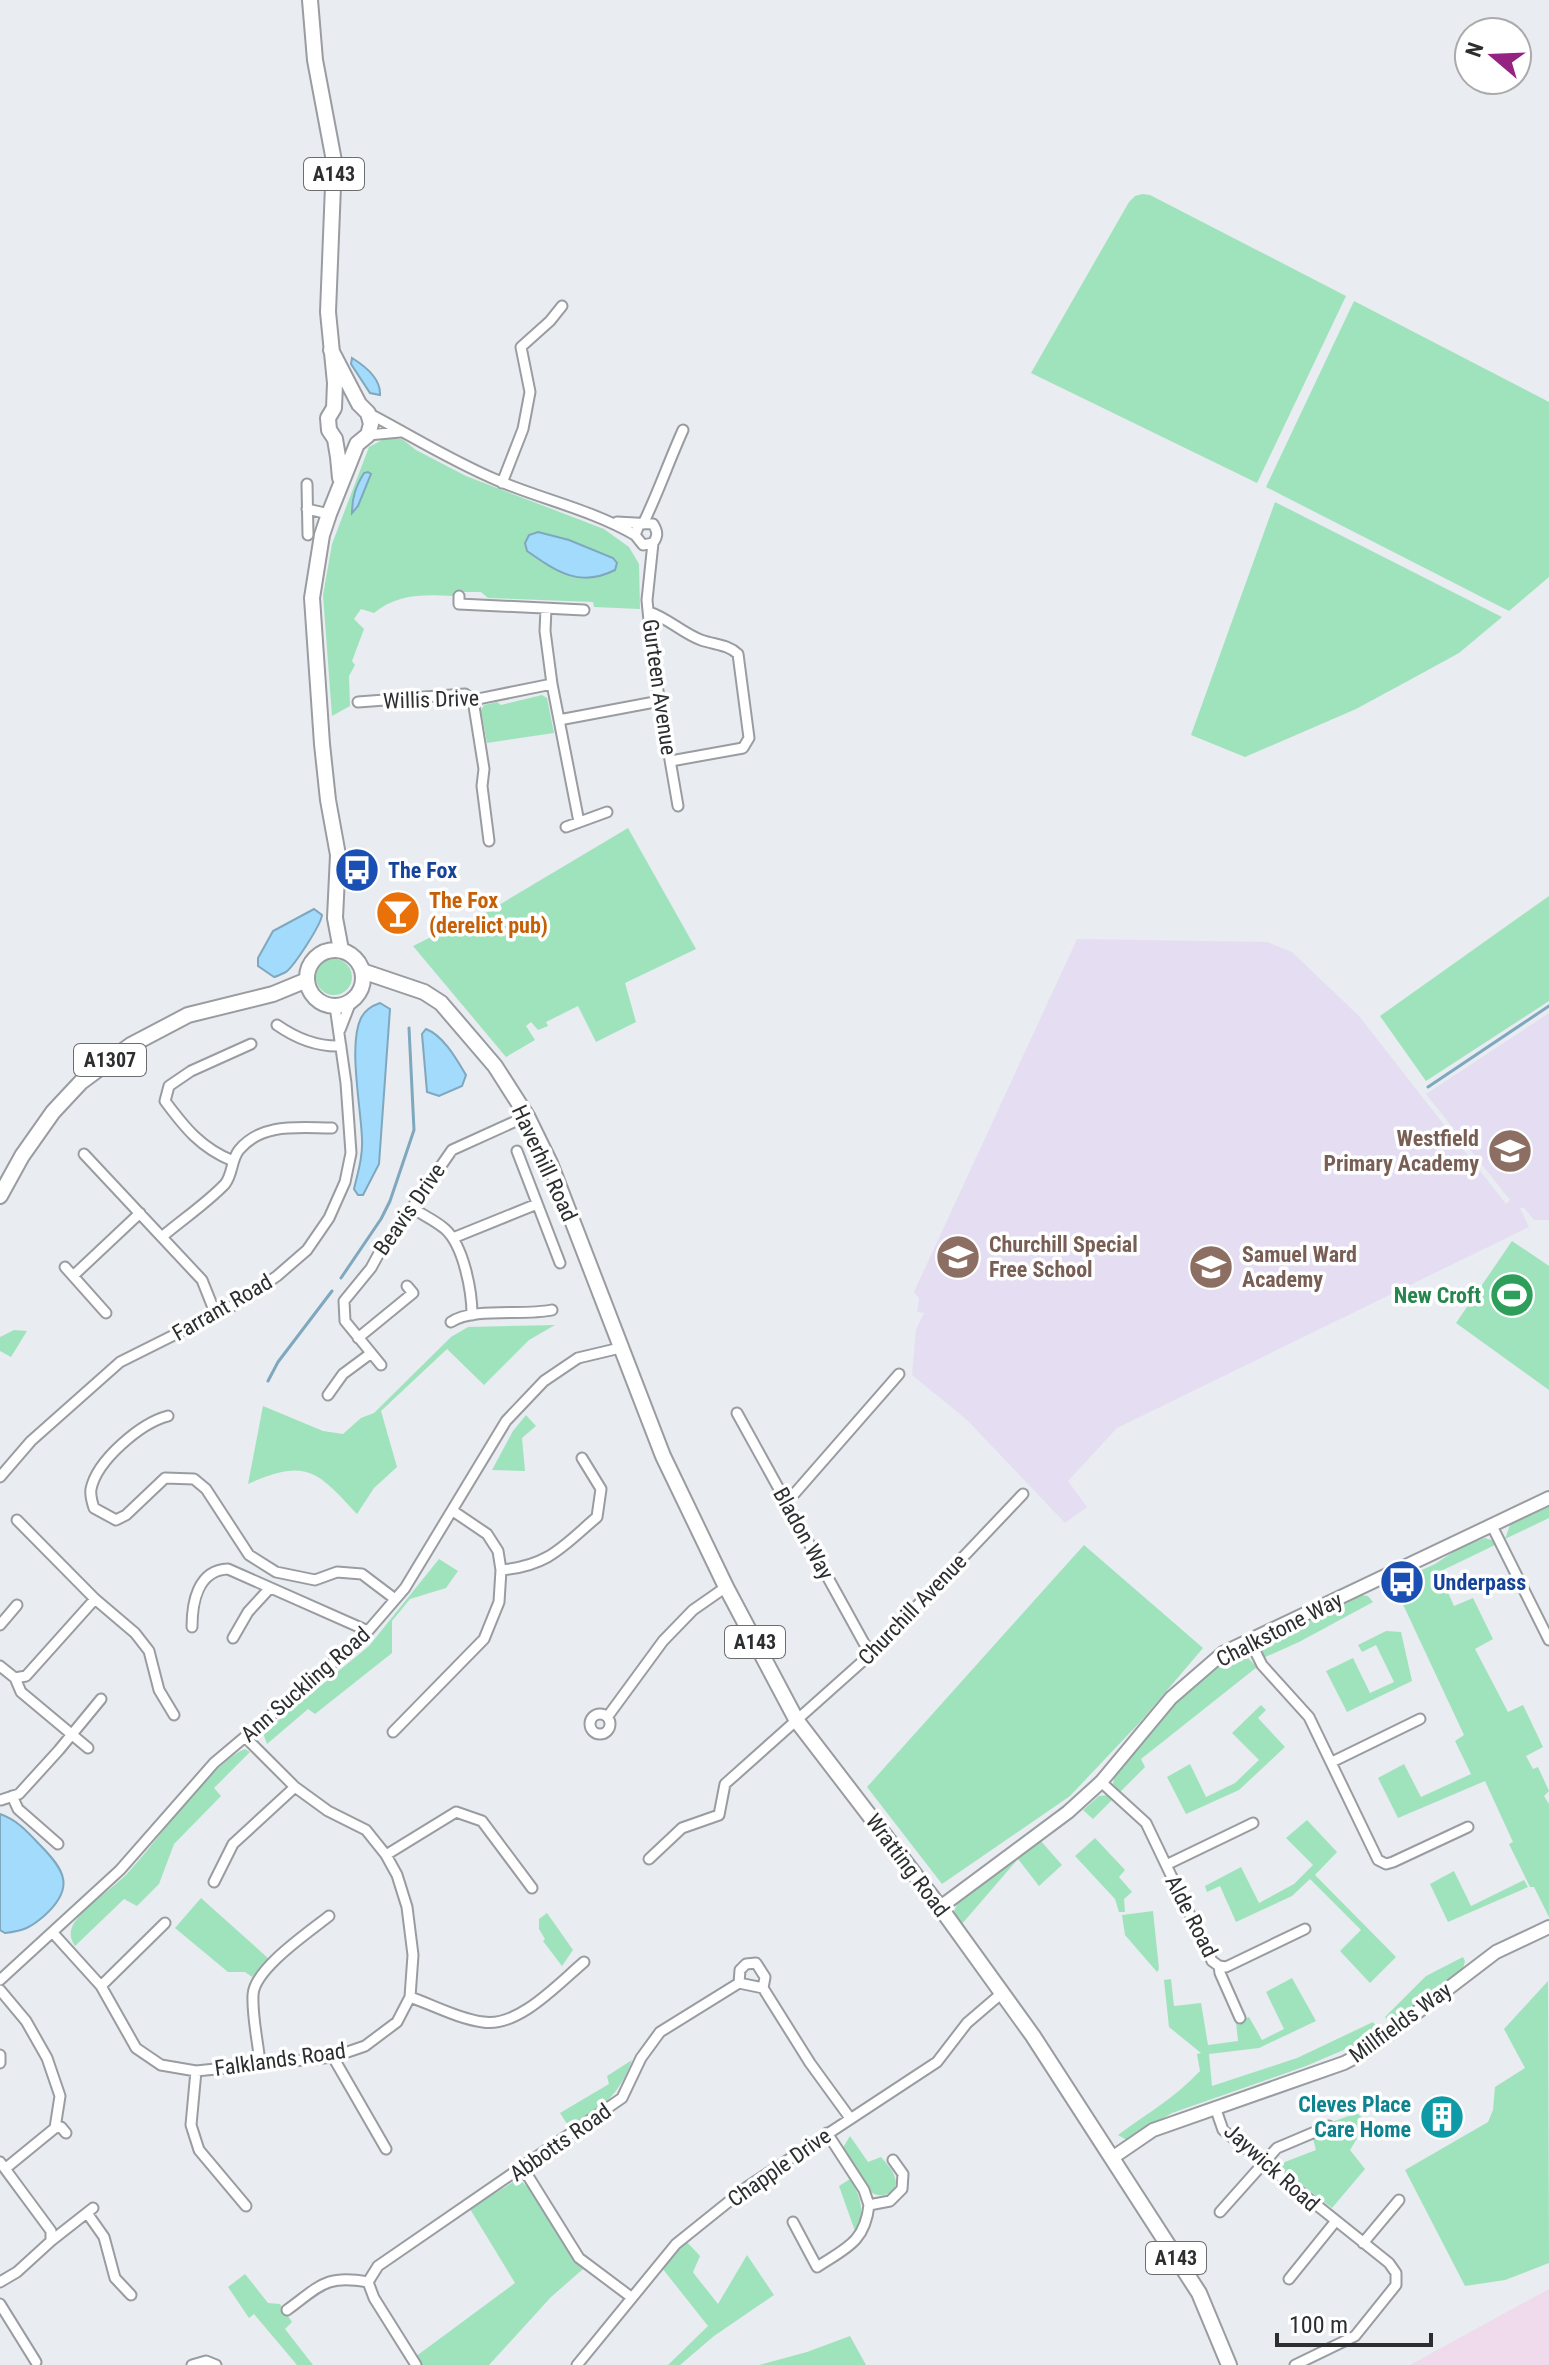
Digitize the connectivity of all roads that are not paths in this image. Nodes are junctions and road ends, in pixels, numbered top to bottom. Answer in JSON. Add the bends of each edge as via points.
{"nodes":[{"id":1,"x":310,"y":0,"type":"edge"},
{"id":2,"x":562,"y":306,"type":"dead end"},
{"id":3,"x":331,"y":350,"type":"junction"},
{"id":4,"x":334,"y":408,"type":"junction"},
{"id":5,"x":364,"y":408,"type":"junction"},
{"id":6,"x":683,"y":430,"type":"dead end"},
{"id":7,"x":404,"y":432,"type":"junction"},
{"id":8,"x":335,"y":439,"type":"junction"},
{"id":9,"x":362,"y":439,"type":"junction"},
{"id":10,"x":502,"y":483,"type":"junction"},
{"id":11,"x":307,"y":484,"type":"dead end"},
{"id":12,"x":340,"y":486,"type":"junction"},
{"id":13,"x":657,"y":497,"type":"junction"},
{"id":14,"x":307,"y":509,"type":"junction"},
{"id":15,"x":329,"y":514,"type":"junction"},
{"id":16,"x":655,"y":527,"type":"junction"},
{"id":17,"x":639,"y":528,"type":"junction"},
{"id":18,"x":308,"y":535,"type":"dead end"},
{"id":19,"x":648,"y":544,"type":"junction"},
{"id":20,"x":459,"y":596,"type":"dead end"},
{"id":21,"x":546,"y":609,"type":"junction"},
{"id":22,"x":584,"y":610,"type":"dead end"},
{"id":23,"x":649,"y":612,"type":"junction"},
{"id":24,"x":552,"y":684,"type":"junction"},
{"id":25,"x":473,"y":700,"type":"junction"},
{"id":26,"x":660,"y":701,"type":"junction"},
{"id":27,"x":358,"y":702,"type":"dead end"},
{"id":28,"x":559,"y":720,"type":"junction"},
{"id":29,"x":671,"y":761,"type":"junction"},
{"id":30,"x":678,"y":806,"type":"dead end"},
{"id":31,"x":607,"y":812,"type":"dead end"},
{"id":32,"x":579,"y":822,"type":"junction"},
{"id":33,"x":566,"y":827,"type":"dead end"},
{"id":34,"x":489,"y":841,"type":"dead end"},
{"id":35,"x":335,"y":918,"type":"junction"},
{"id":36,"x":341,"y":950,"type":"junction"},
{"id":37,"x":322,"y":953,"type":"junction"},
{"id":38,"x":362,"y":978,"type":"junction"},
{"id":39,"x":307,"y":980,"type":"junction"},
{"id":40,"x":273,"y":994,"type":"junction"},
{"id":41,"x":314,"y":996,"type":"junction"},
{"id":42,"x":352,"y":999,"type":"junction"},
{"id":43,"x":335,"y":1006,"type":"junction"},
{"id":44,"x":277,"y":1025,"type":"dead end"},
{"id":45,"x":339,"y":1033,"type":"junction"},
{"id":46,"x":251,"y":1044,"type":"dead end"},
{"id":47,"x":341,"y":1046,"type":"junction"},
{"id":48,"x":527,"y":1116,"type":"junction"},
{"id":49,"x":332,"y":1128,"type":"dead end"},
{"id":50,"x":517,"y":1151,"type":"dead end"},
{"id":51,"x":84,"y":1154,"type":"dead end"},
{"id":52,"x":233,"y":1161,"type":"junction"},
{"id":53,"x":0,"y":1196,"type":"edge"},
{"id":54,"x":537,"y":1204,"type":"junction"},
{"id":55,"x":412,"y":1208,"type":"junction"},
{"id":56,"x":140,"y":1213,"type":"junction"},
{"id":57,"x":163,"y":1236,"type":"junction"},
{"id":58,"x":453,"y":1238,"type":"junction"},
{"id":59,"x":560,"y":1263,"type":"dead end"},
{"id":60,"x":65,"y":1267,"type":"dead end"},
{"id":61,"x":73,"y":1276,"type":"junction"},
{"id":62,"x":407,"y":1286,"type":"dead end"},
{"id":63,"x":552,"y":1310,"type":"dead end"},
{"id":64,"x":106,"y":1313,"type":"dead end"},
{"id":65,"x":216,"y":1315,"type":"junction"},
{"id":66,"x":472,"y":1315,"type":"junction"},
{"id":67,"x":451,"y":1322,"type":"dead end"},
{"id":68,"x":358,"y":1338,"type":"junction"},
{"id":69,"x":620,"y":1348,"type":"junction"},
{"id":70,"x":370,"y":1354,"type":"junction"},
{"id":71,"x":381,"y":1365,"type":"dead end"},
{"id":72,"x":899,"y":1374,"type":"dead end"},
{"id":73,"x":328,"y":1395,"type":"dead end"},
{"id":74,"x":737,"y":1413,"type":"dead end"},
{"id":75,"x":168,"y":1416,"type":"dead end"},
{"id":76,"x":582,"y":1458,"type":"dead end"},
{"id":77,"x":0,"y":1477,"type":"edge"},
{"id":78,"x":1023,"y":1494,"type":"dead end"},
{"id":79,"x":1549,"y":1498,"type":"edge"},
{"id":80,"x":785,"y":1499,"type":"junction"},
{"id":81,"x":453,"y":1511,"type":"junction"},
{"id":82,"x":17,"y":1520,"type":"dead end"},
{"id":83,"x":1492,"y":1526,"type":"junction"},
{"id":84,"x":501,"y":1570,"type":"junction"},
{"id":85,"x":726,"y":1587,"type":"junction"},
{"id":86,"x":270,"y":1588,"type":"junction"},
{"id":87,"x":95,"y":1599,"type":"junction"},
{"id":88,"x":395,"y":1599,"type":"junction"},
{"id":89,"x":17,"y":1605,"type":"dead end"},
{"id":90,"x":0,"y":1625,"type":"edge"},
{"id":91,"x":192,"y":1627,"type":"dead end"},
{"id":92,"x":368,"y":1631,"type":"junction"},
{"id":93,"x":233,"y":1638,"type":"dead end"},
{"id":94,"x":1549,"y":1640,"type":"edge"},
{"id":95,"x":1250,"y":1641,"type":"junction"},
{"id":96,"x":873,"y":1652,"type":"junction"},
{"id":97,"x":0,"y":1666,"type":"edge"},
{"id":98,"x":15,"y":1678,"type":"junction"},
{"id":99,"x":101,"y":1699,"type":"dead end"},
{"id":100,"x":174,"y":1715,"type":"dead end"},
{"id":101,"x":608,"y":1716,"type":"dead end"},
{"id":102,"x":1420,"y":1719,"type":"dead end"},
{"id":103,"x":797,"y":1721,"type":"junction"},
{"id":104,"x":393,"y":1732,"type":"dead end"},
{"id":105,"x":70,"y":1734,"type":"junction"},
{"id":106,"x":245,"y":1737,"type":"junction"},
{"id":107,"x":88,"y":1748,"type":"dead end"},
{"id":108,"x":1332,"y":1762,"type":"junction"},
{"id":109,"x":1101,"y":1782,"type":"junction"},
{"id":110,"x":295,"y":1787,"type":"junction"},
{"id":111,"x":12,"y":1796,"type":"junction"},
{"id":112,"x":1,"y":1800,"type":"edge"},
{"id":113,"x":1253,"y":1823,"type":"dead end"},
{"id":114,"x":1468,"y":1827,"type":"dead end"},
{"id":115,"x":58,"y":1844,"type":"dead end"},
{"id":116,"x":386,"y":1855,"type":"junction"},
{"id":117,"x":649,"y":1859,"type":"dead end"},
{"id":118,"x":1166,"y":1865,"type":"junction"},
{"id":119,"x":214,"y":1882,"type":"dead end"},
{"id":120,"x":532,"y":1888,"type":"dead end"},
{"id":121,"x":939,"y":1908,"type":"junction"},
{"id":122,"x":329,"y":1916,"type":"dead end"},
{"id":123,"x":165,"y":1923,"type":"dead end"},
{"id":124,"x":1549,"y":1927,"type":"edge"},
{"id":125,"x":1305,"y":1929,"type":"dead end"},
{"id":126,"x":53,"y":1933,"type":"junction"},
{"id":127,"x":584,"y":1962,"type":"dead end"},
{"id":128,"x":1219,"y":1966,"type":"junction"},
{"id":129,"x":0,"y":1980,"type":"edge"},
{"id":130,"x":739,"y":1983,"type":"junction"},
{"id":131,"x":101,"y":1986,"type":"junction"},
{"id":132,"x":763,"y":1988,"type":"junction"},
{"id":133,"x":0,"y":1990,"type":"edge"},
{"id":134,"x":1002,"y":1993,"type":"junction"},
{"id":135,"x":410,"y":1997,"type":"junction"},
{"id":136,"x":1240,"y":2018,"type":"dead end"},
{"id":137,"x":0,"y":2055,"type":"edge"},
{"id":138,"x":333,"y":2057,"type":"junction"},
{"id":139,"x":0,"y":2063,"type":"edge"},
{"id":140,"x":260,"y":2063,"type":"junction"},
{"id":141,"x":196,"y":2071,"type":"junction"},
{"id":142,"x":1215,"y":2107,"type":"junction"},
{"id":143,"x":850,"y":2118,"type":"junction"},
{"id":144,"x":1329,"y":2126,"type":"dead end"},
{"id":145,"x":55,"y":2128,"type":"junction"},
{"id":146,"x":66,"y":2133,"type":"dead end"},
{"id":147,"x":827,"y":2133,"type":"junction"},
{"id":148,"x":386,"y":2149,"type":"dead end"},
{"id":149,"x":1112,"y":2158,"type":"junction"},
{"id":150,"x":893,"y":2160,"type":"dead end"},
{"id":151,"x":1263,"y":2162,"type":"junction"},
{"id":152,"x":3,"y":2165,"type":"edge"},
{"id":153,"x":523,"y":2168,"type":"junction"},
{"id":154,"x":1399,"y":2200,"type":"dead end"},
{"id":155,"x":869,"y":2205,"type":"junction"},
{"id":156,"x":246,"y":2206,"type":"dead end"},
{"id":157,"x":1220,"y":2212,"type":"dead end"},
{"id":158,"x":793,"y":2222,"type":"dead end"},
{"id":159,"x":1335,"y":2222,"type":"junction"},
{"id":160,"x":51,"y":2241,"type":"junction"},
{"id":161,"x":1363,"y":2243,"type":"junction"},
{"id":162,"x":1289,"y":2279,"type":"dead end"},
{"id":163,"x":0,"y":2282,"type":"edge"},
{"id":164,"x":368,"y":2282,"type":"junction"},
{"id":165,"x":131,"y":2295,"type":"dead end"},
{"id":166,"x":631,"y":2297,"type":"junction"},
{"id":167,"x":0,"y":2304,"type":"edge"},
{"id":168,"x":287,"y":2310,"type":"dead end"},
{"id":169,"x":209,"y":2360,"type":"edge"},
{"id":170,"x":36,"y":2362,"type":"dead end"},
{"id":171,"x":192,"y":2365,"type":"edge"},
{"id":172,"x":416,"y":2365,"type":"edge"},
{"id":173,"x":577,"y":2365,"type":"edge"},
{"id":174,"x":1229,"y":2365,"type":"edge"},
{"id":175,"x":1295,"y":2365,"type":"edge"}],
"edges":[{"from":1,"to":3,"type":"main road","number":"A143","via":[[334,161]]},
{"from":2,"to":10,"type":"street","via":[[521,347],[530,392],[523,429]]},
{"from":3,"to":4,"type":"main road","number":"A143"},
{"from":3,"to":5,"type":"main road","number":"A143"},
{"from":4,"to":5,"type":"main road","via":[[341,403]]},
{"from":4,"to":8,"type":"main road","via":[[328,418]]},
{"from":5,"to":7,"type":"street"},
{"from":5,"to":9,"type":"main road","via":[[371,424]]},
{"from":6,"to":13,"type":"street"},
{"from":7,"to":9,"type":"street"},
{"from":7,"to":10,"type":"street"},
{"from":8,"to":9,"type":"main road","via":[[349,445]]},
{"from":8,"to":12,"type":"main road"},
{"from":9,"to":12,"type":"main road"},
{"from":10,"to":17,"type":"street"},
{"from":11,"to":14,"type":"street"},
{"from":12,"to":15,"type":"main road"},
{"from":13,"to":16,"type":"street"},
{"from":13,"to":17,"type":"street"},
{"from":14,"to":15,"type":"street"},
{"from":14,"to":18,"type":"street"},
{"from":15,"to":35,"type":"main road","via":[[312,598],[323,758],[338,855]]},
{"from":16,"to":17,"type":"street"},
{"from":16,"to":19,"type":"street","via":[[657,537]]},
{"from":17,"to":19,"type":"street"},
{"from":19,"to":23,"type":"street","name":"Gurteen Avenue"},
{"from":20,"to":21,"type":"street","via":[[459,604]]},
{"from":21,"to":22,"type":"street"},
{"from":21,"to":24,"type":"street"},
{"from":23,"to":26,"type":"street","name":"Gurteen Avenue"},
{"from":23,"to":29,"type":"street","via":[[738,654],[749,738],[743,748]]},
{"from":24,"to":25,"type":"street","name":"Willis Drive"},
{"from":24,"to":28,"type":"street"},
{"from":25,"to":27,"type":"street","name":"Willis Drive","via":[[465,694]]},
{"from":25,"to":34,"type":"street"},
{"from":26,"to":28,"type":"street"},
{"from":26,"to":29,"type":"street","name":"Gurteen Avenue"},
{"from":28,"to":32,"type":"street"},
{"from":29,"to":30,"type":"street","name":"Gurteen Avenue"},
{"from":31,"to":32,"type":"street"},
{"from":32,"to":33,"type":"street"},
{"from":35,"to":36,"type":"main road"},
{"from":35,"to":37,"type":"main road"},
{"from":36,"to":37,"type":"main road"},
{"from":36,"to":38,"type":"main road","via":[[354,958]]},
{"from":37,"to":39,"type":"main road","via":[[312,961]]},
{"from":38,"to":42,"type":"main road"},
{"from":38,"to":48,"type":"main road","name":"Haverhill Road","number":"A143","via":[[390,980],[441,1003],[495,1066]]},
{"from":39,"to":40,"type":"main road"},
{"from":39,"to":41,"type":"main road"},
{"from":40,"to":41,"type":"main road"},
{"from":40,"to":53,"type":"main road","number":"A1307","via":[[188,1015],[131,1045],[81,1082],[45,1123]]},
{"from":41,"to":43,"type":"main road"},
{"from":42,"to":43,"type":"main road"},
{"from":42,"to":45,"type":"street","name":"Farrant Road"},
{"from":43,"to":45,"type":"street","name":"Farrant Road"},
{"from":44,"to":47,"type":"street","via":[[305,1041]]},
{"from":45,"to":47,"type":"street","name":"Farrant Road"},
{"from":46,"to":52,"type":"street","via":[[191,1071],[169,1086],[165,1101],[210,1152]]},
{"from":47,"to":65,"type":"street","name":"Farrant Road","via":[[351,1153],[329,1218],[307,1250],[277,1276]]},
{"from":48,"to":55,"type":"street","name":"Beavis Drive","via":[[452,1150]]},
{"from":48,"to":69,"type":"main road","name":"Haverhill Road","number":"A143"},
{"from":49,"to":52,"type":"street","via":[[268,1130],[239,1150]]},
{"from":50,"to":54,"type":"street"},
{"from":51,"to":56,"type":"street"},
{"from":52,"to":57,"type":"street","via":[[225,1183]]},
{"from":54,"to":58,"type":"street"},
{"from":54,"to":59,"type":"street"},
{"from":55,"to":58,"type":"street"},
{"from":55,"to":68,"type":"street","name":"Beavis Drive","via":[[344,1301],[345,1321]]},
{"from":56,"to":57,"type":"street"},
{"from":56,"to":61,"type":"street"},
{"from":57,"to":65,"type":"street","via":[[202,1280]]},
{"from":58,"to":66,"type":"street","via":[[472,1294]]},
{"from":60,"to":61,"type":"street"},
{"from":61,"to":64,"type":"street"},
{"from":62,"to":68,"type":"street","name":"Beavis Drive","via":[[413,1293]]},
{"from":63,"to":66,"type":"street"},
{"from":65,"to":77,"type":"street","name":"Farrant Road","via":[[120,1362],[31,1441]]},
{"from":66,"to":67,"type":"street"},
{"from":68,"to":70,"type":"street","name":"Beavis Drive"},
{"from":69,"to":81,"type":"street","name":"Ann Suckling Road","via":[[578,1358],[544,1381],[506,1421]]},
{"from":69,"to":85,"type":"main road","name":"Wratting Road","number":"A143","via":[[663,1456]]},
{"from":70,"to":71,"type":"street","name":"Beavis Drive"},
{"from":70,"to":73,"type":"street","via":[[343,1374]]},
{"from":72,"to":80,"type":"street"},
{"from":74,"to":80,"type":"street","name":"Bladon Way"},
{"from":75,"to":88,"type":"street","via":[[154,1419],[111,1456],[90,1491],[94,1508],[116,1520],[165,1478],[194,1479],[249,1555],[276,1572],[315,1580],[337,1572],[362,1574]]},
{"from":76,"to":84,"type":"street","via":[[601,1489],[597,1517],[548,1559]]},
{"from":78,"to":96,"type":"street","name":"Churchill Avenue"},
{"from":79,"to":83,"type":"street","name":"Chalkstone Way"},
{"from":80,"to":96,"type":"street","name":"Bladon Way"},
{"from":81,"to":84,"type":"street","via":[[487,1534],[498,1551]]},
{"from":81,"to":88,"type":"street","name":"Ann Suckling Road"},
{"from":82,"to":87,"type":"street"},
{"from":83,"to":94,"type":"street"},
{"from":83,"to":95,"type":"street","name":"Chalkstone Way"},
{"from":84,"to":104,"type":"street","via":[[499,1602],[484,1639]]},
{"from":85,"to":101,"type":"street","via":[[693,1610],[663,1641]]},
{"from":85,"to":103,"type":"main road","name":"Wratting Road","number":"A143"},
{"from":86,"to":91,"type":"street","via":[[237,1571],[214,1572],[195,1597]]},
{"from":86,"to":92,"type":"street"},
{"from":86,"to":93,"type":"street"},
{"from":87,"to":98,"type":"street","via":[[26,1676]]},
{"from":87,"to":100,"type":"street","via":[[149,1651],[159,1690]]},
{"from":88,"to":92,"type":"street","name":"Ann Suckling Road"},
{"from":89,"to":90,"type":"street"},
{"from":92,"to":106,"type":"street","name":"Ann Suckling Road"},
{"from":95,"to":108,"type":"street","via":[[1262,1665],[1309,1717]]},
{"from":95,"to":109,"type":"street","name":"Chalkstone Way","via":[[1223,1653],[1184,1686]]},
{"from":96,"to":103,"type":"street","name":"Churchill Avenue"},
{"from":97,"to":98,"type":"street"},
{"from":98,"to":105,"type":"street","via":[[21,1692]]},
{"from":99,"to":105,"type":"street"},
{"from":102,"to":108,"type":"street"},
{"from":103,"to":117,"type":"street","name":"Churchill Avenue","via":[[725,1784],[719,1815],[682,1828]]},
{"from":103,"to":121,"type":"main road","name":"Wratting Road","number":"A143"},
{"from":105,"to":107,"type":"street"},
{"from":105,"to":111,"type":"street"},
{"from":106,"to":110,"type":"street"},
{"from":106,"to":126,"type":"street","name":"Ann Suckling Road"},
{"from":108,"to":114,"type":"street","via":[[1378,1860],[1386,1864]]},
{"from":109,"to":118,"type":"street","name":"Alde Road","via":[[1146,1823]]},
{"from":109,"to":121,"type":"street","name":"Chalkstone Way"},
{"from":110,"to":116,"type":"street","via":[[366,1830]]},
{"from":110,"to":119,"type":"street","via":[[233,1844]]},
{"from":111,"to":112,"type":"street"},
{"from":111,"to":115,"type":"street","via":[[18,1809]]},
{"from":113,"to":118,"type":"street","name":"Alde Road"},
{"from":116,"to":120,"type":"street","via":[[456,1812],[482,1821]]},
{"from":116,"to":135,"type":"street","via":[[407,1907],[413,1955]]},
{"from":118,"to":128,"type":"street","name":"Alde Road"},
{"from":121,"to":134,"type":"main road","name":"Wratting Road","number":"A143"},
{"from":122,"to":140,"type":"street","via":[[275,1960],[253,1993]]},
{"from":123,"to":131,"type":"street"},
{"from":124,"to":142,"type":"street","name":"Millfields Way","via":[[1496,1952],[1365,2052]]},
{"from":125,"to":128,"type":"street","name":"Alde Road"},
{"from":126,"to":129,"type":"street","name":"Ann Suckling Road"},
{"from":126,"to":131,"type":"street","name":"Falklands Road"},
{"from":127,"to":135,"type":"street","via":[[524,2012],[503,2022],[482,2022]]},
{"from":128,"to":136,"type":"street","name":"Alde Road"},
{"from":130,"to":132,"type":"street"},
{"from":130,"to":132,"type":"street","name":"Abbotts Road","via":[[740,1970],[756,1963],[765,1977]]},
{"from":130,"to":153,"type":"street","name":"Abbotts Road","via":[[660,2032],[622,2098]]},
{"from":131,"to":141,"type":"street","name":"Falklands Road","via":[[136,2048],[161,2065]]},
{"from":132,"to":143,"type":"street"},
{"from":133,"to":145,"type":"street","via":[[47,2058],[60,2096]]},
{"from":134,"to":143,"type":"street","name":"Chapple Drive","via":[[967,2023],[937,2062]]},
{"from":134,"to":149,"type":"main road","name":"Wratting Road","number":"A143"},
{"from":135,"to":138,"type":"street","name":"Falklands Road","via":[[397,2022],[365,2046]]},
{"from":137,"to":139,"type":"street"},
{"from":138,"to":140,"type":"street","name":"Falklands Road"},
{"from":138,"to":148,"type":"street"},
{"from":140,"to":141,"type":"street","name":"Falklands Road"},
{"from":141,"to":156,"type":"street","via":[[191,2125],[199,2150]]},
{"from":142,"to":149,"type":"street","name":"Millfields Way","via":[[1153,2130]]},
{"from":142,"to":151,"type":"street","name":"Jaywick Road","via":[[1223,2130]]},
{"from":143,"to":147,"type":"street","name":"Chapple Drive"},
{"from":144,"to":151,"type":"street","via":[[1277,2148]]},
{"from":145,"to":146,"type":"street"},
{"from":145,"to":152,"type":"street"},
{"from":147,"to":155,"type":"street"},
{"from":147,"to":166,"type":"street","name":"Chapple Drive","via":[[676,2244]]},
{"from":149,"to":174,"type":"main road","name":"Wratting Road","number":"A143","via":[[1199,2293]]},
{"from":150,"to":155,"type":"street","via":[[903,2174],[902,2189],[890,2201]]},
{"from":151,"to":157,"type":"street"},
{"from":151,"to":159,"type":"street","name":"Jaywick Road"},
{"from":152,"to":160,"type":"street","via":[[51,2231]]},
{"from":153,"to":164,"type":"street","name":"Abbotts Road","via":[[378,2266]]},
{"from":153,"to":166,"type":"street","via":[[579,2258]]},
{"from":154,"to":161,"type":"street"},
{"from":155,"to":158,"type":"street","via":[[857,2241],[817,2267]]},
{"from":159,"to":161,"type":"street","name":"Jaywick Road"},
{"from":159,"to":162,"type":"street"},
{"from":160,"to":163,"type":"street"},
{"from":160,"to":165,"type":"street","via":[[90,2210],[115,2278]]},
{"from":161,"to":175,"type":"street","name":"Jaywick Road","via":[[1389,2263],[1396,2285],[1355,2336]]},
{"from":164,"to":168,"type":"street","via":[[326,2281]]},
{"from":164,"to":172,"type":"street"},
{"from":166,"to":173,"type":"street","name":"Chapple Drive"},
{"from":167,"to":170,"type":"street"},
{"from":169,"to":171,"type":"street"}]}
